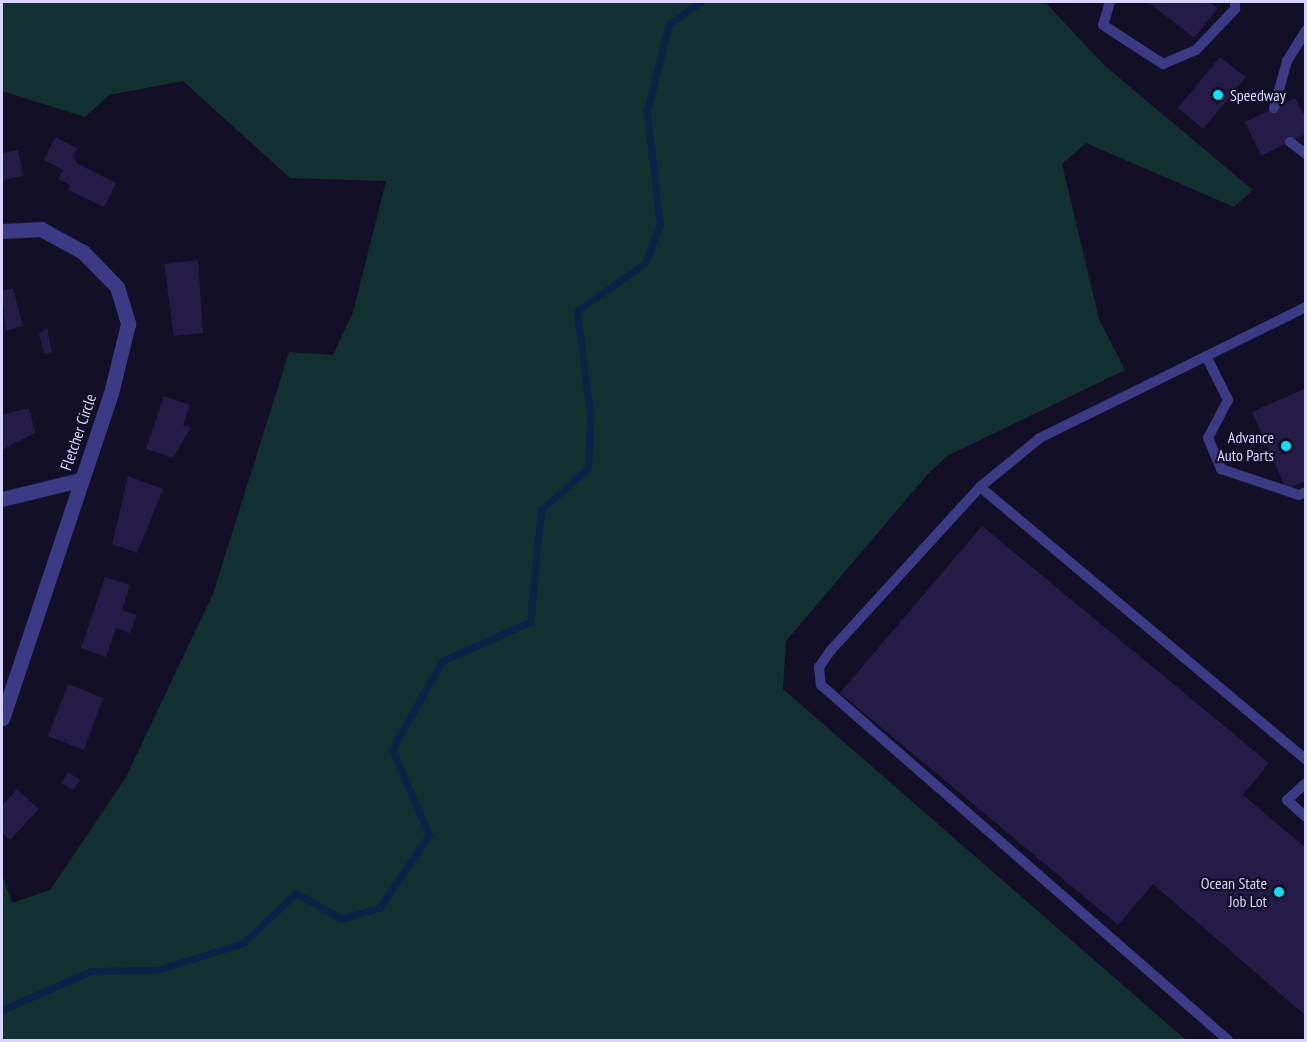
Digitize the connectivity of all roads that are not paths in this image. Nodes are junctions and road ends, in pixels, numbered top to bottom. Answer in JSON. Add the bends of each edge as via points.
{"nodes":[{"id":1,"x":1110,"y":2,"type":"edge"},
{"id":2,"x":1235,"y":2,"type":"edge"},
{"id":3,"x":1305,"y":30,"type":"edge"},
{"id":4,"x":1274,"y":108,"type":"dead end"},
{"id":5,"x":1290,"y":142,"type":"dead end"},
{"id":6,"x":1305,"y":154,"type":"edge"},
{"id":7,"x":2,"y":231,"type":"edge"},
{"id":8,"x":1305,"y":307,"type":"edge"},
{"id":9,"x":1206,"y":356,"type":"junction"},
{"id":10,"x":80,"y":480,"type":"junction"},
{"id":11,"x":980,"y":487,"type":"junction"},
{"id":12,"x":1305,"y":492,"type":"edge"},
{"id":13,"x":2,"y":499,"type":"edge"},
{"id":14,"x":2,"y":718,"type":"edge"},
{"id":15,"x":1305,"y":760,"type":"edge"},
{"id":16,"x":1305,"y":783,"type":"edge"},
{"id":17,"x":1305,"y":817,"type":"edge"},
{"id":18,"x":1228,"y":1041,"type":"edge"}],
"edges":[{"from":1,"to":2,"type":"lane","via":[[1103,25],[1162,64],[1196,50],[1235,9]]},
{"from":3,"to":4,"type":"lane","via":[[1287,61]]},
{"from":5,"to":6,"type":"lane"},
{"from":7,"to":10,"type":"street","name":"Fletcher Circle","via":[[41,230],[62,238],[102,270],[125,305],[127,338]]},
{"from":8,"to":9,"type":"lane"},
{"from":9,"to":11,"type":"lane","via":[[1040,438]]},
{"from":9,"to":12,"type":"lane","via":[[1228,399],[1208,438],[1221,470],[1299,495]]},
{"from":10,"to":13,"type":"street"},
{"from":10,"to":14,"type":"street","name":"Fletcher Circle"},
{"from":11,"to":15,"type":"lane"},
{"from":11,"to":18,"type":"lane","via":[[831,650],[819,667],[821,685]]},
{"from":16,"to":17,"type":"lane","via":[[1287,800]]}]}
